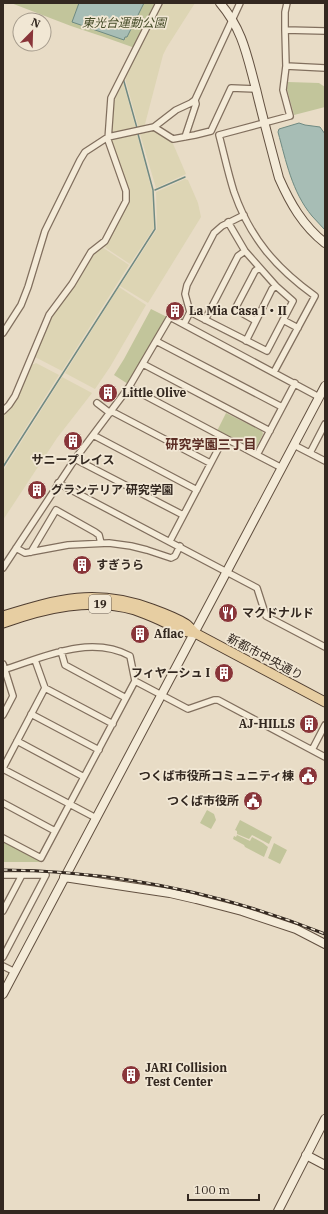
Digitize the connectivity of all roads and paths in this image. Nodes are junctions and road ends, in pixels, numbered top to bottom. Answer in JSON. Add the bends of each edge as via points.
{"nodes":[{"id":1,"x":159,"y":3,"type":"edge"},
{"id":2,"x":220,"y":3,"type":"edge"},
{"id":3,"x":240,"y":3,"type":"edge"},
{"id":4,"x":287,"y":3,"type":"edge"},
{"id":5,"x":232,"y":19,"type":"junction"},
{"id":6,"x":285,"y":30,"type":"junction"},
{"id":7,"x":325,"y":31,"type":"edge"},
{"id":8,"x":286,"y":66,"type":"junction"},
{"id":9,"x":325,"y":68,"type":"edge"},
{"id":10,"x":256,"y":90,"type":"junction"},
{"id":11,"x":195,"y":100,"type":"junction"},
{"id":12,"x":265,"y":123,"type":"junction"},
{"id":13,"x":154,"y":127,"type":"junction"},
{"id":14,"x":108,"y":137,"type":"junction"},
{"id":15,"x":185,"y":137,"type":"junction"},
{"id":16,"x":244,"y":215,"type":"junction"},
{"id":17,"x":228,"y":222,"type":"junction"},
{"id":18,"x":325,"y":243,"type":"edge"},
{"id":19,"x":245,"y":251,"type":"junction"},
{"id":20,"x":259,"y":268,"type":"junction"},
{"id":21,"x":276,"y":286,"type":"junction"},
{"id":22,"x":190,"y":312,"type":"junction"},
{"id":23,"x":205,"y":320,"type":"junction"},
{"id":24,"x":283,"y":320,"type":"junction"},
{"id":25,"x":256,"y":321,"type":"junction"},
{"id":26,"x":184,"y":324,"type":"junction"},
{"id":27,"x":298,"y":328,"type":"junction"},
{"id":28,"x":3,"y":333,"type":"edge"},
{"id":29,"x":156,"y":341,"type":"junction"},
{"id":30,"x":246,"y":341,"type":"junction"},
{"id":31,"x":143,"y":364,"type":"junction"},
{"id":32,"x":274,"y":372,"type":"junction"},
{"id":33,"x":295,"y":383,"type":"junction"},
{"id":34,"x":325,"y":386,"type":"edge"},
{"id":35,"x":129,"y":387,"type":"junction"},
{"id":36,"x":320,"y":396,"type":"junction"},
{"id":37,"x":97,"y":405,"type":"dead end"},
{"id":38,"x":282,"y":407,"type":"junction"},
{"id":39,"x":3,"y":411,"type":"edge"},
{"id":40,"x":111,"y":412,"type":"junction"},
{"id":41,"x":325,"y":424,"type":"edge"},
{"id":42,"x":270,"y":431,"type":"junction"},
{"id":43,"x":94,"y":435,"type":"junction"},
{"id":44,"x":224,"y":438,"type":"junction"},
{"id":45,"x":318,"y":438,"type":"junction"},
{"id":46,"x":325,"y":441,"type":"edge"},
{"id":47,"x":294,"y":445,"type":"junction"},
{"id":48,"x":310,"y":453,"type":"junction"},
{"id":49,"x":257,"y":455,"type":"junction"},
{"id":50,"x":75,"y":459,"type":"junction"},
{"id":51,"x":325,"y":461,"type":"edge"},
{"id":52,"x":210,"y":464,"type":"junction"},
{"id":53,"x":282,"y":468,"type":"junction"},
{"id":54,"x":58,"y":483,"type":"junction"},
{"id":55,"x":197,"y":490,"type":"junction"},
{"id":56,"x":183,"y":516,"type":"junction"},
{"id":57,"x":170,"y":541,"type":"junction"},
{"id":58,"x":101,"y":543,"type":"junction"},
{"id":59,"x":180,"y":546,"type":"junction"},
{"id":60,"x":16,"y":548,"type":"junction"},
{"id":61,"x":31,"y":552,"type":"junction"},
{"id":62,"x":3,"y":568,"type":"edge"},
{"id":63,"x":227,"y":572,"type":"junction"},
{"id":64,"x":3,"y":616,"type":"edge"},
{"id":65,"x":3,"y":623,"type":"edge"},
{"id":66,"x":194,"y":633,"type":"junction"},
{"id":67,"x":325,"y":647,"type":"edge"},
{"id":68,"x":61,"y":651,"type":"junction"},
{"id":69,"x":35,"y":660,"type":"junction"},
{"id":70,"x":4,"y":668,"type":"edge"},
{"id":71,"x":135,"y":681,"type":"junction"},
{"id":72,"x":45,"y":688,"type":"junction"},
{"id":73,"x":162,"y":695,"type":"junction"},
{"id":74,"x":126,"y":698,"type":"junction"},
{"id":75,"x":325,"y":702,"type":"edge"},
{"id":76,"x":4,"y":712,"type":"edge"},
{"id":77,"x":31,"y":714,"type":"junction"},
{"id":78,"x":112,"y":724,"type":"junction"},
{"id":79,"x":325,"y":725,"type":"edge"},
{"id":80,"x":17,"y":741,"type":"junction"},
{"id":81,"x":98,"y":750,"type":"junction"},
{"id":82,"x":312,"y":750,"type":"junction"},
{"id":83,"x":325,"y":757,"type":"edge"},
{"id":84,"x":3,"y":768,"type":"edge"},
{"id":85,"x":84,"y":777,"type":"junction"},
{"id":86,"x":3,"y":804,"type":"edge"},
{"id":87,"x":70,"y":804,"type":"junction"},
{"id":88,"x":96,"y":818,"type":"junction"},
{"id":89,"x":55,"y":831,"type":"junction"},
{"id":90,"x":3,"y":838,"type":"edge"},
{"id":91,"x":3,"y":875,"type":"edge"},
{"id":92,"x":22,"y":875,"type":"junction"},
{"id":93,"x":64,"y":877,"type":"junction"},
{"id":94,"x":3,"y":911,"type":"edge"},
{"id":95,"x":325,"y":944,"type":"edge"},
{"id":96,"x":5,"y":950,"type":"edge"},
{"id":97,"x":3,"y":957,"type":"edge"},
{"id":98,"x":3,"y":966,"type":"edge"},
{"id":99,"x":15,"y":972,"type":"junction"},
{"id":100,"x":3,"y":994,"type":"edge"},
{"id":101,"x":325,"y":1119,"type":"edge"},
{"id":102,"x":306,"y":1155,"type":"junction"},
{"id":103,"x":325,"y":1165,"type":"edge"},
{"id":104,"x":278,"y":1211,"type":"edge"}],
"edges":[{"from":1,"to":14,"type":"street","via":[[111,98]]},
{"from":2,"to":5,"type":"street"},
{"from":3,"to":5,"type":"street"},
{"from":4,"to":6,"type":"street"},
{"from":5,"to":10,"type":"street","via":[[240,34]]},
{"from":5,"to":11,"type":"street"},
{"from":6,"to":7,"type":"street"},
{"from":6,"to":8,"type":"street"},
{"from":8,"to":9,"type":"street"},
{"from":8,"to":12,"type":"street","via":[[283,90],[290,116]]},
{"from":10,"to":12,"type":"street"},
{"from":10,"to":15,"type":"street","via":[[231,88],[211,131]]},
{"from":11,"to":13,"type":"street","via":[[176,110]]},
{"from":11,"to":15,"type":"street","via":[[196,104]]},
{"from":12,"to":16,"type":"street","via":[[219,135],[234,190]]},
{"from":12,"to":18,"type":"street","via":[[286,193],[300,217]]},
{"from":13,"to":14,"type":"street"},
{"from":13,"to":15,"type":"street","via":[[174,138]]},
{"from":14,"to":28,"type":"street","via":[[85,152],[80,160],[44,231],[21,305]]},
{"from":14,"to":39,"type":"street","via":[[126,191],[126,201],[104,241],[91,252],[49,315],[15,396]]},
{"from":16,"to":17,"type":"street"},
{"from":16,"to":27,"type":"street","via":[[270,257],[315,296]]},
{"from":17,"to":19,"type":"street"},
{"from":17,"to":22,"type":"street","via":[[214,233],[187,285],[185,294]]},
{"from":19,"to":20,"type":"street"},
{"from":19,"to":23,"type":"street","via":[[238,256]]},
{"from":20,"to":21,"type":"street"},
{"from":20,"to":25,"type":"street","via":[[235,309]]},
{"from":21,"to":24,"type":"street","via":[[293,300]]},
{"from":21,"to":25,"type":"street"},
{"from":22,"to":23,"type":"street"},
{"from":22,"to":26,"type":"street"},
{"from":23,"to":30,"type":"street"},
{"from":24,"to":27,"type":"street"},
{"from":24,"to":30,"type":"street","via":[[267,352]]},
{"from":25,"to":30,"type":"street"},
{"from":26,"to":29,"type":"street","via":[[170,317]]},
{"from":26,"to":32,"type":"street"},
{"from":27,"to":32,"type":"street"},
{"from":29,"to":31,"type":"street"},
{"from":29,"to":38,"type":"street"},
{"from":31,"to":35,"type":"street"},
{"from":31,"to":42,"type":"street"},
{"from":32,"to":33,"type":"street"},
{"from":33,"to":36,"type":"street"},
{"from":33,"to":38,"type":"street"},
{"from":34,"to":36,"type":"street"},
{"from":35,"to":40,"type":"street"},
{"from":35,"to":44,"type":"street"},
{"from":36,"to":47,"type":"street"},
{"from":37,"to":40,"type":"street"},
{"from":38,"to":42,"type":"street"},
{"from":40,"to":43,"type":"street"},
{"from":40,"to":52,"type":"street"},
{"from":41,"to":45,"type":"street"},
{"from":42,"to":49,"type":"street"},
{"from":43,"to":50,"type":"street"},
{"from":43,"to":55,"type":"street"},
{"from":44,"to":49,"type":"street"},
{"from":44,"to":52,"type":"street"},
{"from":45,"to":46,"type":"street"},
{"from":45,"to":48,"type":"street"},
{"from":47,"to":48,"type":"street"},
{"from":47,"to":53,"type":"street"},
{"from":48,"to":51,"type":"street"},
{"from":49,"to":53,"type":"street"},
{"from":50,"to":54,"type":"street"},
{"from":50,"to":56,"type":"street"},
{"from":52,"to":55,"type":"street"},
{"from":53,"to":63,"type":"street"},
{"from":54,"to":57,"type":"street"},
{"from":54,"to":60,"type":"street"},
{"from":55,"to":56,"type":"street"},
{"from":56,"to":57,"type":"street"},
{"from":57,"to":59,"type":"street"},
{"from":58,"to":59,"type":"street","via":[[131,546],[171,558]]},
{"from":58,"to":61,"type":"street","via":[[68,545]]},
{"from":58,"to":61,"type":"street","via":[[99,535],[95,532],[56,510]]},
{"from":59,"to":63,"type":"street"},
{"from":60,"to":61,"type":"street"},
{"from":60,"to":62,"type":"street"},
{"from":63,"to":66,"type":"street"},
{"from":63,"to":67,"type":"street","via":[[257,588],[266,616]]},
{"from":64,"to":66,"type":"main road","name":"新都市中央通り","number":"19","via":[[59,600],[97,597],[117,599],[158,611],[186,625]]},
{"from":65,"to":66,"type":"main road","name":"新都市中央通り","number":"19","via":[[60,607],[96,604],[134,610],[183,631]]},
{"from":66,"to":73,"type":"street"},
{"from":66,"to":75,"type":"main road","name":"新都市中央通り","number":"19"},
{"from":68,"to":69,"type":"street"},
{"from":68,"to":71,"type":"street","via":[[96,647],[127,654],[130,656]]},
{"from":68,"to":74,"type":"street","via":[[65,665]]},
{"from":69,"to":70,"type":"street"},
{"from":69,"to":72,"type":"street"},
{"from":70,"to":76,"type":"street","via":[[13,696]]},
{"from":71,"to":73,"type":"street"},
{"from":71,"to":74,"type":"street"},
{"from":72,"to":77,"type":"street"},
{"from":72,"to":78,"type":"street"},
{"from":73,"to":82,"type":"street","via":[[188,709],[218,700]]},
{"from":73,"to":88,"type":"street"},
{"from":74,"to":78,"type":"street"},
{"from":77,"to":80,"type":"street"},
{"from":77,"to":81,"type":"street"},
{"from":78,"to":81,"type":"street"},
{"from":79,"to":82,"type":"street"},
{"from":80,"to":84,"type":"street"},
{"from":80,"to":85,"type":"street"},
{"from":81,"to":85,"type":"street"},
{"from":82,"to":83,"type":"street"},
{"from":84,"to":87,"type":"street"},
{"from":85,"to":87,"type":"street"},
{"from":86,"to":89,"type":"street"},
{"from":87,"to":88,"type":"street"},
{"from":87,"to":89,"type":"street"},
{"from":88,"to":93,"type":"street"},
{"from":89,"to":90,"type":"street","via":[[41,858]]},
{"from":91,"to":92,"type":"street"},
{"from":92,"to":94,"type":"street"},
{"from":92,"to":96,"type":"street","via":[[46,875]]},
{"from":93,"to":95,"type":"street","via":[[196,899],[242,911],[296,930]]},
{"from":93,"to":99,"type":"street"},
{"from":96,"to":97,"type":"street"},
{"from":98,"to":99,"type":"street"},
{"from":99,"to":100,"type":"street"},
{"from":101,"to":102,"type":"street"},
{"from":102,"to":103,"type":"street"},
{"from":102,"to":104,"type":"street"}]}
